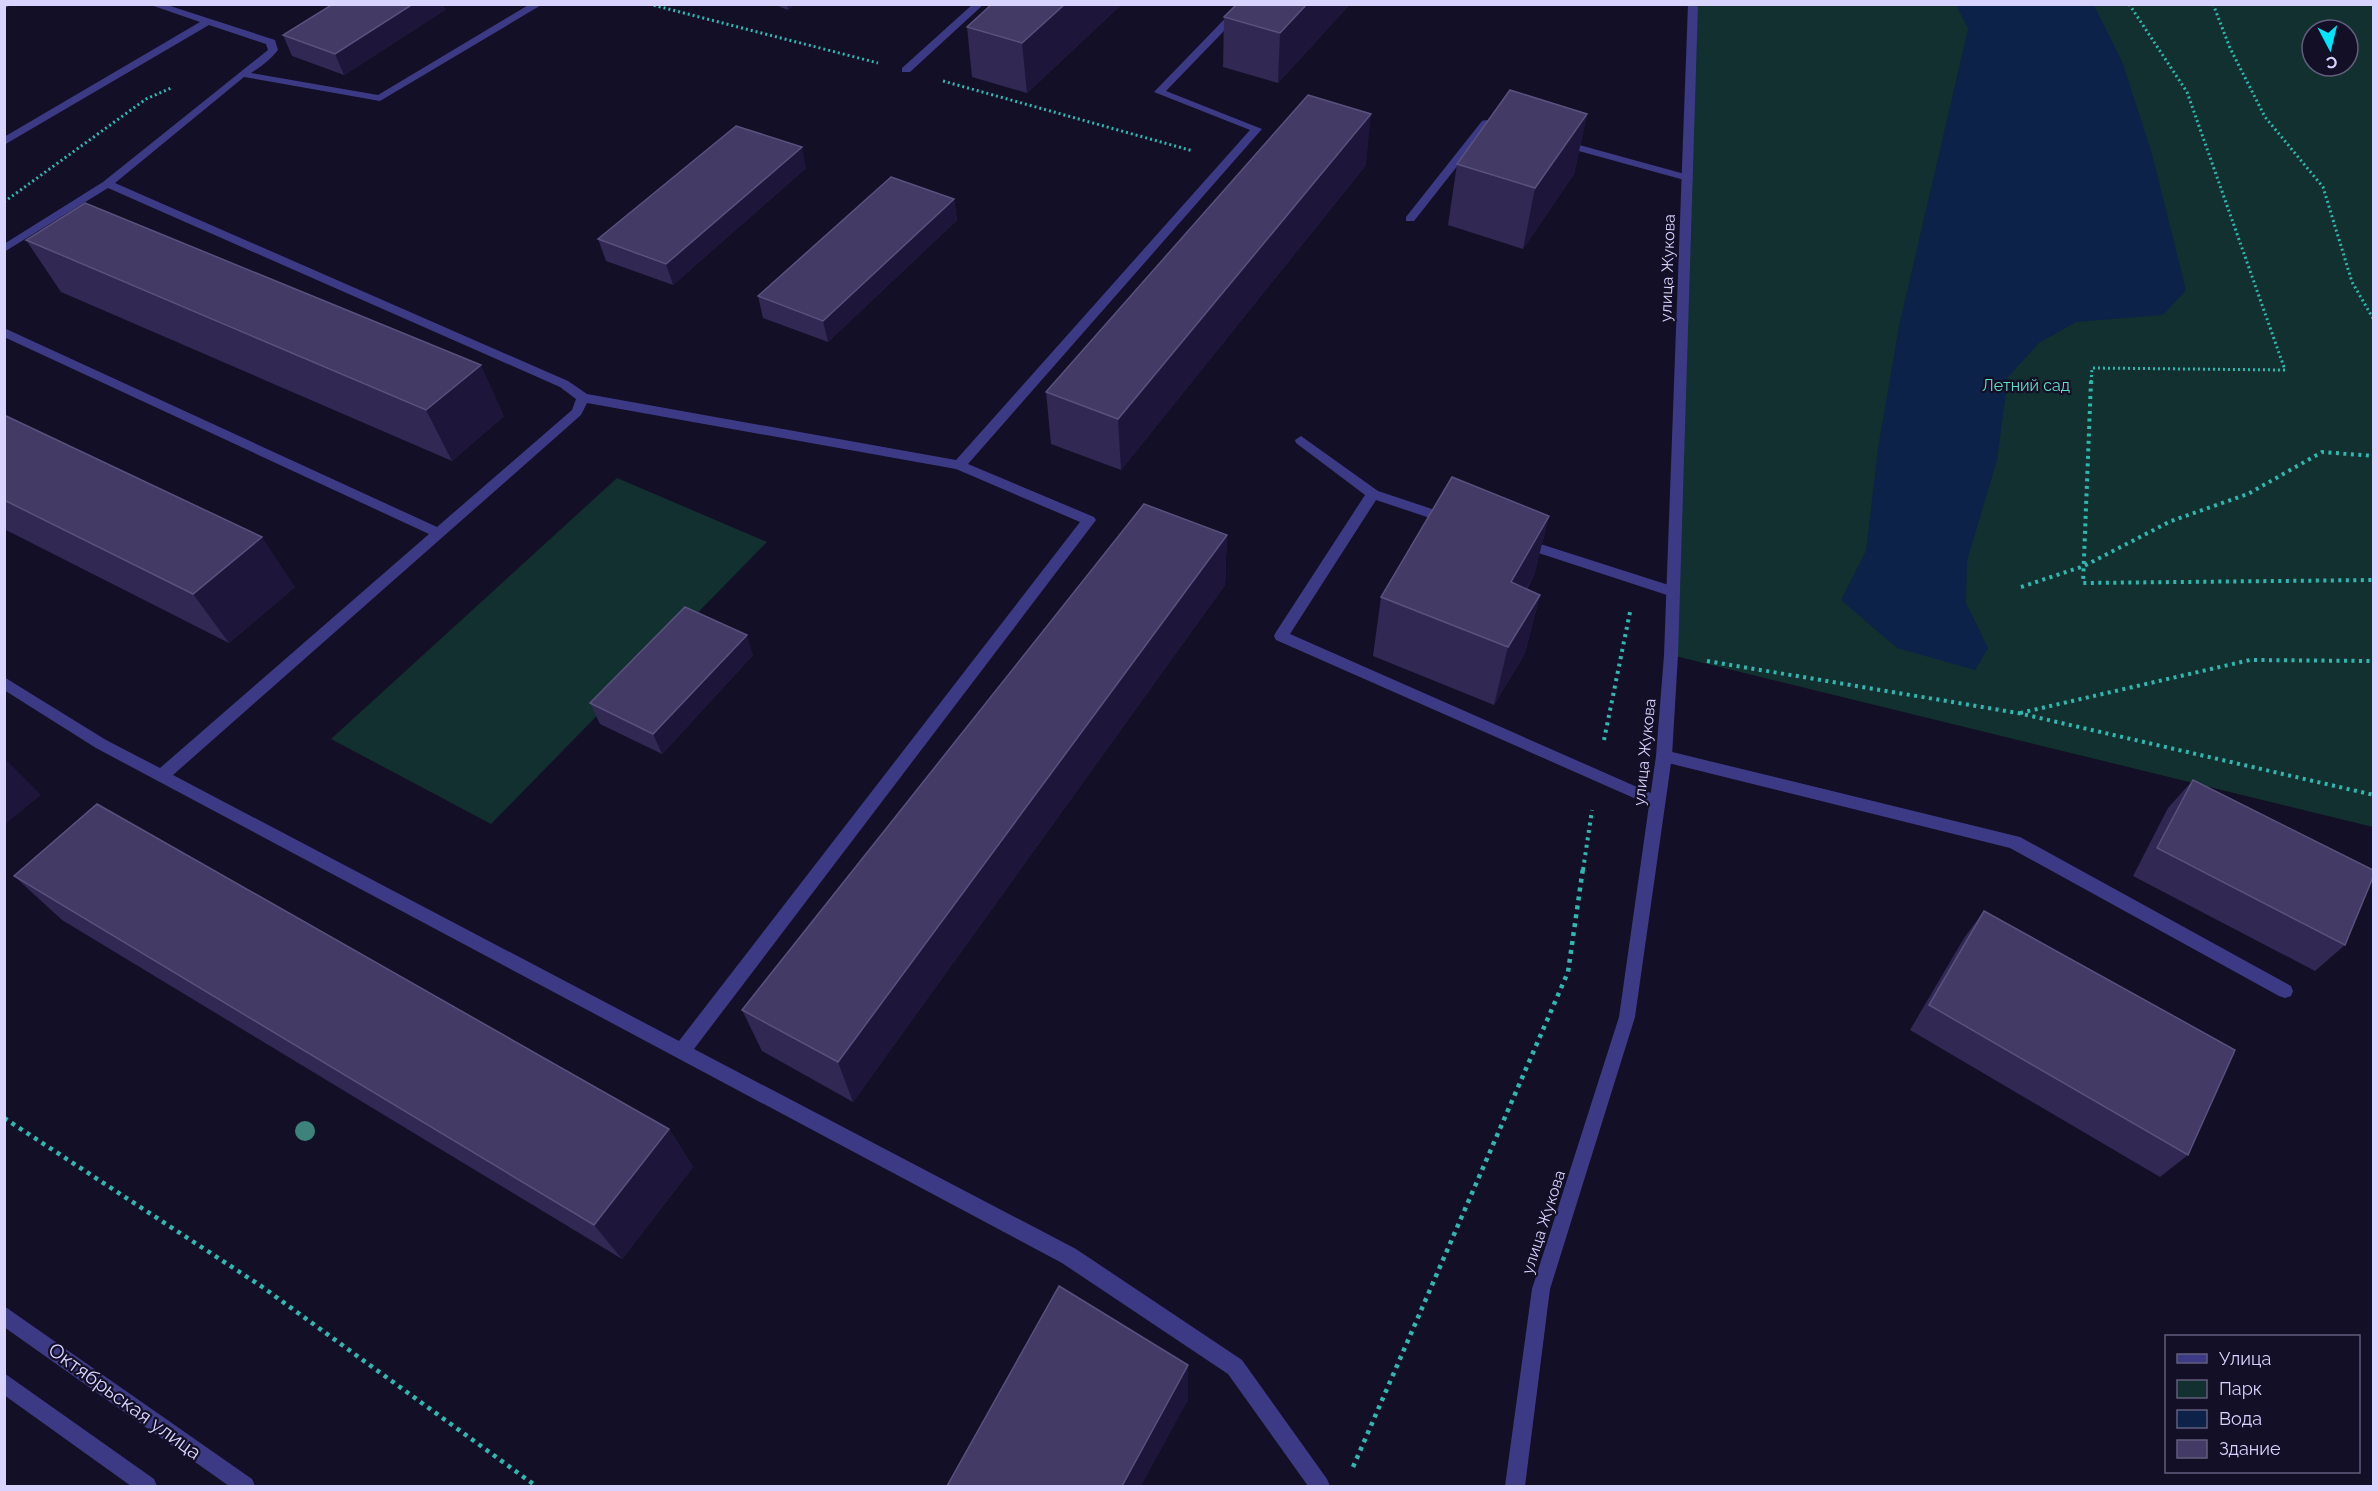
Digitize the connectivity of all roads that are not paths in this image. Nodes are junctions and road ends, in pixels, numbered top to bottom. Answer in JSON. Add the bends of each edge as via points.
{"nodes":[{"id":1,"x":153,"y":4,"type":"edge"},
{"id":2,"x":538,"y":4,"type":"edge"},
{"id":3,"x":980,"y":4,"type":"edge"},
{"id":4,"x":1245,"y":4,"type":"edge"},
{"id":5,"x":1693,"y":4,"type":"edge"},
{"id":6,"x":208,"y":22,"type":"junction"},
{"id":7,"x":906,"y":70,"type":"dead end"},
{"id":8,"x":242,"y":74,"type":"junction"},
{"id":9,"x":1520,"y":132,"type":"edge"},
{"id":10,"x":1553,"y":141,"type":"edge"},
{"id":11,"x":4,"y":142,"type":"edge"},
{"id":12,"x":1688,"y":178,"type":"junction"},
{"id":13,"x":107,"y":184,"type":"junction"},
{"id":14,"x":1410,"y":219,"type":"dead end"},
{"id":15,"x":4,"y":249,"type":"edge"},
{"id":16,"x":4,"y":332,"type":"edge"},
{"id":17,"x":583,"y":398,"type":"junction"},
{"id":18,"x":1300,"y":440,"type":"dead end"},
{"id":19,"x":959,"y":465,"type":"junction"},
{"id":20,"x":1373,"y":494,"type":"junction"},
{"id":21,"x":1469,"y":525,"type":"edge"},
{"id":22,"x":439,"y":533,"type":"junction"},
{"id":23,"x":1512,"y":539,"type":"edge"},
{"id":24,"x":1673,"y":592,"type":"junction"},
{"id":25,"x":4,"y":682,"type":"edge"},
{"id":26,"x":1664,"y":756,"type":"junction"},
{"id":27,"x":161,"y":776,"type":"junction"},
{"id":28,"x":1657,"y":802,"type":"junction"},
{"id":29,"x":2284,"y":991,"type":"dead end"},
{"id":30,"x":682,"y":1052,"type":"junction"},
{"id":31,"x":4,"y":1315,"type":"edge"},
{"id":32,"x":4,"y":1383,"type":"edge"},
{"id":33,"x":147,"y":1486,"type":"edge"},
{"id":34,"x":245,"y":1486,"type":"edge"},
{"id":35,"x":1320,"y":1486,"type":"edge"},
{"id":36,"x":1515,"y":1486,"type":"edge"}],
"edges":[{"from":1,"to":6,"type":"street"},
{"from":2,"to":8,"type":"street","via":[[380,98]]},
{"from":3,"to":7,"type":"street"},
{"from":4,"to":19,"type":"street","via":[[1159,92],[1257,129]]},
{"from":5,"to":12,"type":"street","name":"улица Жукова"},
{"from":6,"to":8,"type":"street","via":[[272,42],[273,50],[264,60]]},
{"from":6,"to":11,"type":"street"},
{"from":8,"to":13,"type":"street"},
{"from":9,"to":14,"type":"street","via":[[1486,123]]},
{"from":10,"to":12,"type":"street"},
{"from":12,"to":24,"type":"street","name":"улица Жукова"},
{"from":13,"to":15,"type":"street"},
{"from":13,"to":17,"type":"street","via":[[564,384]]},
{"from":16,"to":22,"type":"street"},
{"from":17,"to":19,"type":"street"},
{"from":17,"to":22,"type":"street","via":[[578,412]]},
{"from":18,"to":20,"type":"street"},
{"from":19,"to":30,"type":"street","via":[[1089,520]]},
{"from":20,"to":21,"type":"street"},
{"from":20,"to":28,"type":"street","via":[[1281,636]]},
{"from":22,"to":27,"type":"street"},
{"from":23,"to":24,"type":"street"},
{"from":24,"to":26,"type":"street","name":"улица Жукова"},
{"from":25,"to":27,"type":"street","via":[[101,744]]},
{"from":26,"to":28,"type":"street","name":"улица Жукова"},
{"from":26,"to":29,"type":"street","via":[[2014,842]]},
{"from":27,"to":30,"type":"street"},
{"from":28,"to":36,"type":"street","name":"улица Жукова","via":[[1627,1017],[1541,1289]]},
{"from":30,"to":35,"type":"street","via":[[1069,1256],[1235,1367]]},
{"from":31,"to":34,"type":"street","name":"Октябрьская улица"},
{"from":32,"to":33,"type":"street"}]}
